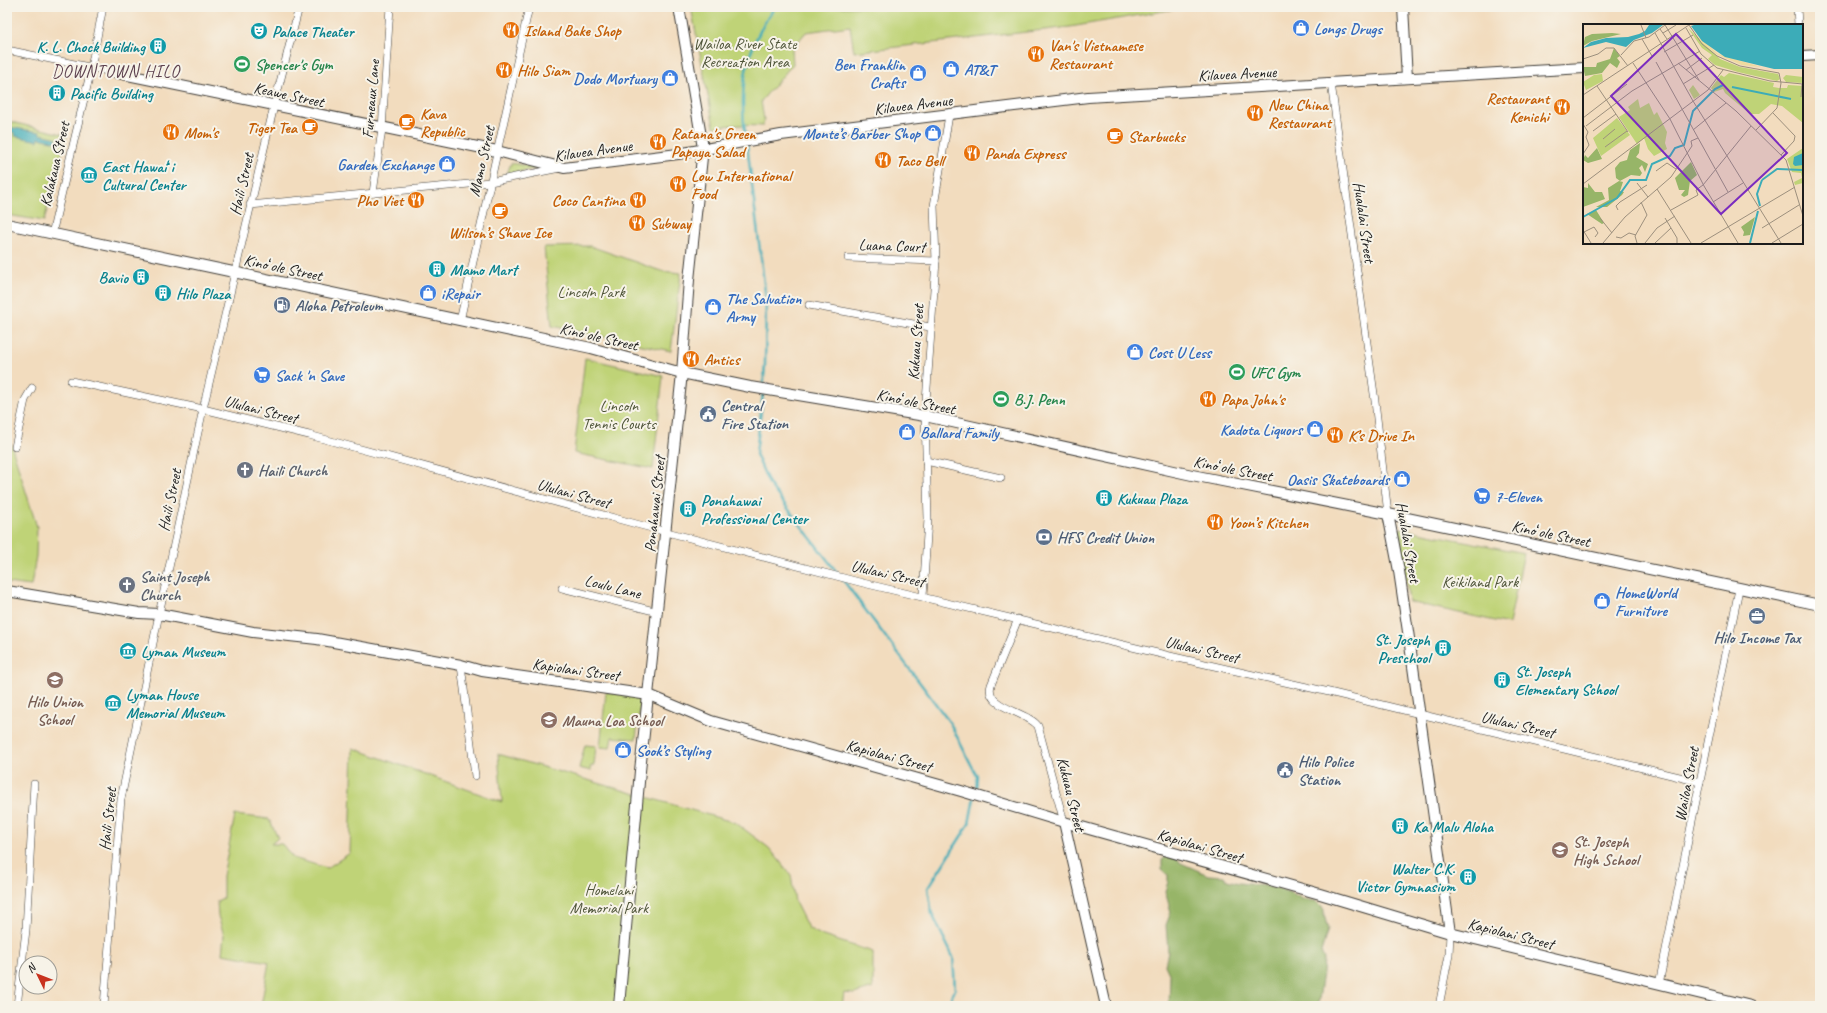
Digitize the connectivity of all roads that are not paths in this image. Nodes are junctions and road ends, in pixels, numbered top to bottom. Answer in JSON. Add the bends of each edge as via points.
{"nodes":[{"id":1,"x":103,"y":7,"type":"edge"},
{"id":2,"x":299,"y":7,"type":"edge"},
{"id":3,"x":390,"y":7,"type":"edge"},
{"id":4,"x":529,"y":7,"type":"edge"},
{"id":5,"x":679,"y":7,"type":"edge"},
{"id":6,"x":1403,"y":7,"type":"edge"},
{"id":7,"x":1797,"y":7,"type":"edge"},
{"id":8,"x":1798,"y":24,"type":"edge"},
{"id":9,"x":7,"y":50,"type":"edge"},
{"id":10,"x":1820,"y":55,"type":"edge"},
{"id":11,"x":1803,"y":56,"type":"edge"},
{"id":12,"x":91,"y":67,"type":"junction"},
{"id":13,"x":1583,"y":68,"type":"edge"},
{"id":14,"x":108,"y":71,"type":"joint"},
{"id":15,"x":1407,"y":78,"type":"junction"},
{"id":16,"x":1331,"y":83,"type":"junction"},
{"id":17,"x":274,"y":106,"type":"junction"},
{"id":18,"x":950,"y":115,"type":"junction"},
{"id":19,"x":382,"y":129,"type":"junction"},
{"id":20,"x":703,"y":148,"type":"junction"},
{"id":21,"x":497,"y":151,"type":"junction"},
{"id":22,"x":564,"y":168,"type":"junction"},
{"id":23,"x":490,"y":182,"type":"junction"},
{"id":24,"x":373,"y":193,"type":"junction"},
{"id":25,"x":250,"y":205,"type":"junction"},
{"id":26,"x":7,"y":224,"type":"edge"},
{"id":27,"x":52,"y":234,"type":"junction"},
{"id":28,"x":848,"y":258,"type":"dead end"},
{"id":29,"x":936,"y":261,"type":"junction"},
{"id":30,"x":236,"y":272,"type":"junction"},
{"id":31,"x":809,"y":305,"type":"dead end"},
{"id":32,"x":460,"y":321,"type":"junction"},
{"id":33,"x":930,"y":327,"type":"junction"},
{"id":34,"x":682,"y":373,"type":"junction"},
{"id":35,"x":71,"y":381,"type":"dead end"},
{"id":36,"x":32,"y":388,"type":"dead end"},
{"id":37,"x":203,"y":409,"type":"junction"},
{"id":38,"x":924,"y":416,"type":"junction"},
{"id":39,"x":15,"y":447,"type":"dead end"},
{"id":40,"x":926,"y":461,"type":"junction"},
{"id":41,"x":1001,"y":478,"type":"dead end"},
{"id":42,"x":1388,"y":514,"type":"junction"},
{"id":43,"x":666,"y":532,"type":"junction"},
{"id":44,"x":562,"y":588,"type":"dead end"},
{"id":45,"x":1739,"y":589,"type":"junction"},
{"id":46,"x":7,"y":591,"type":"edge"},
{"id":47,"x":923,"y":596,"type":"junction"},
{"id":48,"x":1820,"y":605,"type":"edge"},
{"id":49,"x":658,"y":612,"type":"junction"},
{"id":50,"x":158,"y":614,"type":"junction"},
{"id":51,"x":1018,"y":619,"type":"junction"},
{"id":52,"x":461,"y":665,"type":"junction"},
{"id":53,"x":649,"y":695,"type":"junction"},
{"id":54,"x":1420,"y":714,"type":"junction"},
{"id":55,"x":475,"y":776,"type":"dead end"},
{"id":56,"x":1700,"y":782,"type":"junction"},
{"id":57,"x":34,"y":784,"type":"dead end"},
{"id":58,"x":1064,"y":822,"type":"junction"},
{"id":59,"x":1450,"y":933,"type":"junction"},
{"id":60,"x":1659,"y":984,"type":"junction"},
{"id":61,"x":16,"y":1006,"type":"edge"},
{"id":62,"x":104,"y":1006,"type":"edge"},
{"id":63,"x":619,"y":1006,"type":"edge"},
{"id":64,"x":1106,"y":1006,"type":"edge"},
{"id":65,"x":1439,"y":1006,"type":"edge"},
{"id":66,"x":1752,"y":1006,"type":"edge"}],
"edges":[{"from":1,"to":12,"type":"street","name":"Kalakaua Street"},
{"from":2,"to":17,"type":"street","name":"Haili Street"},
{"from":3,"to":19,"type":"street","name":"Furneaux Lane"},
{"from":4,"to":21,"type":"street","name":"Mamo Street"},
{"from":5,"to":20,"type":"street","name":"Ponahawai Street"},
{"from":6,"to":15,"type":"street"},
{"from":7,"to":8,"type":"street"},
{"from":9,"to":12,"type":"street","name":"Keawe Street"},
{"from":10,"to":11,"type":"street"},
{"from":12,"to":14,"type":"street","name":"Keawe Street"},
{"from":12,"to":27,"type":"street","name":"Kalakaua Street"},
{"from":13,"to":15,"type":"street","name":"Kilauea Avenue"},
{"from":14,"to":17,"type":"street","name":"Keawe Street"},
{"from":15,"to":16,"type":"street","name":"Kilauea Avenue"},
{"from":16,"to":18,"type":"street","name":"Kilauea Avenue","via":[[1101,96]]},
{"from":16,"to":42,"type":"street","name":"Hualalai Street"},
{"from":17,"to":19,"type":"street","name":"Keawe Street"},
{"from":17,"to":25,"type":"street","name":"Haili Street"},
{"from":18,"to":20,"type":"street","name":"Kilauea Avenue","via":[[781,135]]},
{"from":18,"to":29,"type":"street","name":"Kukuau Street","via":[[934,206]]},
{"from":19,"to":21,"type":"street","name":"Keawe Street"},
{"from":19,"to":24,"type":"street","name":"Furneaux Lane"},
{"from":20,"to":22,"type":"street","name":"Kilauea Avenue","via":[[678,154]]},
{"from":20,"to":34,"type":"street","name":"Ponahawai Street"},
{"from":21,"to":22,"type":"street","name":"Keawe Street"},
{"from":21,"to":23,"type":"street","name":"Mamo Street"},
{"from":22,"to":23,"type":"street","name":"Kilauea Avenue"},
{"from":23,"to":24,"type":"street","name":"Kilauea Avenue"},
{"from":23,"to":32,"type":"street","name":"Mamo Street"},
{"from":24,"to":25,"type":"street","name":"Kilauea Avenue"},
{"from":25,"to":30,"type":"street","name":"Haili Street"},
{"from":26,"to":27,"type":"street","name":"Kinoʻole Street"},
{"from":27,"to":30,"type":"street","name":"Kinoʻole Street"},
{"from":28,"to":29,"type":"street","name":"Luana Court"},
{"from":29,"to":33,"type":"street","name":"Kukuau Street"},
{"from":30,"to":32,"type":"street","name":"Kinoʻole Street"},
{"from":30,"to":37,"type":"street","name":"Haili Street"},
{"from":31,"to":33,"type":"street"},
{"from":32,"to":34,"type":"street","name":"Kinoʻole Street","via":[[591,348]]},
{"from":33,"to":38,"type":"street","name":"Kukuau Street"},
{"from":34,"to":38,"type":"street","name":"Kinoʻole Street"},
{"from":34,"to":43,"type":"street","name":"Ponahawai Street"},
{"from":35,"to":37,"type":"street","name":"Ululani Street"},
{"from":36,"to":39,"type":"street","via":[[25,400]]},
{"from":37,"to":43,"type":"street","name":"Ululani Street","via":[[363,449]]},
{"from":37,"to":50,"type":"street","name":"Haili Street"},
{"from":38,"to":40,"type":"street","name":"Kukuau Street"},
{"from":38,"to":42,"type":"street","name":"Kinoʻole Street","via":[[1192,475]]},
{"from":40,"to":41,"type":"street"},
{"from":40,"to":47,"type":"street","name":"Kukuau Street","via":[[928,519]]},
{"from":42,"to":45,"type":"street","name":"Kinoʻole Street"},
{"from":42,"to":54,"type":"street","name":"Hualalai Street"},
{"from":43,"to":47,"type":"street","name":"Ululani Street"},
{"from":43,"to":49,"type":"street","name":"Ponahawai Street"},
{"from":44,"to":49,"type":"street","name":"Loulu Lane"},
{"from":45,"to":48,"type":"street","name":"Kinoʻole Street"},
{"from":45,"to":56,"type":"street","name":"Wailoa Street"},
{"from":46,"to":50,"type":"street","name":"Kapiolani Street"},
{"from":47,"to":51,"type":"street","name":"Ululani Street"},
{"from":49,"to":53,"type":"street","name":"Ponahawai Street"},
{"from":50,"to":52,"type":"street","name":"Kapiolani Street","via":[[253,632],[317,638]]},
{"from":50,"to":62,"type":"street","name":"Haili Street","via":[[121,799]]},
{"from":51,"to":54,"type":"street","name":"Ululani Street"},
{"from":51,"to":58,"type":"street","name":"Kukuau Street","via":[[990,693],[995,702],[1030,718],[1038,726]]},
{"from":52,"to":53,"type":"street","name":"Kapiolani Street","via":[[482,671]]},
{"from":52,"to":55,"type":"street"},
{"from":53,"to":58,"type":"street","name":"Kapiolani Street","via":[[712,721]]},
{"from":53,"to":63,"type":"street","name":"Ponahawai Street"},
{"from":54,"to":56,"type":"street","name":"Ululani Street"},
{"from":54,"to":59,"type":"street","name":"Hualalai Street"},
{"from":56,"to":60,"type":"street","name":"Wailoa Street"},
{"from":57,"to":61,"type":"street","via":[[26,930]]},
{"from":58,"to":59,"type":"street","name":"Kapiolani Street"},
{"from":58,"to":64,"type":"street","name":"Kukuau Street"},
{"from":59,"to":60,"type":"street","name":"Kapiolani Street"},
{"from":59,"to":65,"type":"street","name":"Hualalai Street","via":[[1450,949]]},
{"from":60,"to":66,"type":"street","name":"Kapiolani Street"}]}
